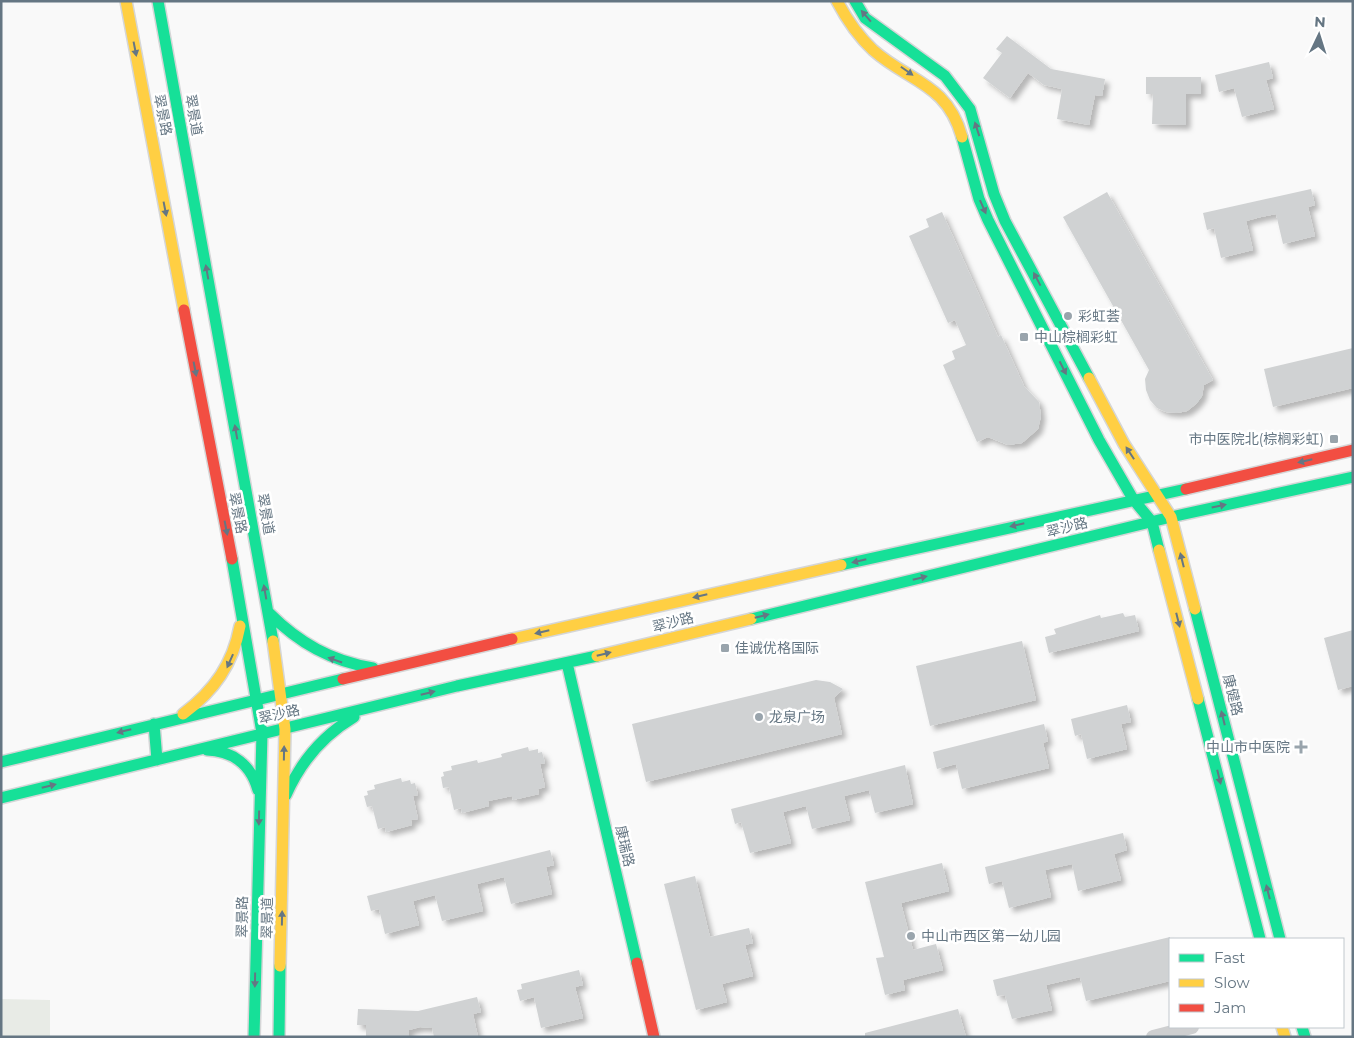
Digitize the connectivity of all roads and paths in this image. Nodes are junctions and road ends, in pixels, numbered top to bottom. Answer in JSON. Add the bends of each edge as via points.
{"nodes":[{"id":1,"x":126,"y":1,"type":"edge"},
{"id":2,"x":174,"y":1,"type":"edge"},
{"id":3,"x":837,"y":1,"type":"edge"},
{"id":4,"x":855,"y":1,"type":"edge"},
{"id":5,"x":159,"y":4,"type":"edge"},
{"id":6,"x":1049,"y":302,"type":"junction"},
{"id":7,"x":1034,"y":309,"type":"junction"},
{"id":8,"x":1353,"y":450,"type":"edge"},
{"id":9,"x":1353,"y":477,"type":"edge"},
{"id":10,"x":1157,"y":494,"type":"junction"},
{"id":11,"x":1133,"y":499,"type":"junction"},
{"id":12,"x":1171,"y":517,"type":"junction"},
{"id":13,"x":1152,"y":522,"type":"junction"},
{"id":14,"x":269,"y":613,"type":"junction"},
{"id":15,"x":242,"y":614,"type":"junction"},
{"id":16,"x":452,"y":652,"type":"junction"},
{"id":17,"x":567,"y":663,"type":"junction"},
{"id":18,"x":383,"y":669,"type":"junction"},
{"id":19,"x":456,"y":677,"type":"junction"},
{"id":20,"x":280,"y":696,"type":"junction"},
{"id":21,"x":257,"y":700,"type":"junction"},
{"id":22,"x":380,"y":705,"type":"junction"},
{"id":23,"x":177,"y":718,"type":"junction"},
{"id":24,"x":154,"y":724,"type":"junction"},
{"id":25,"x":285,"y":729,"type":"junction"},
{"id":26,"x":262,"y":733,"type":"junction"},
{"id":27,"x":202,"y":750,"type":"junction"},
{"id":28,"x":157,"y":760,"type":"junction"},
{"id":29,"x":1,"y":762,"type":"edge"},
{"id":30,"x":259,"y":797,"type":"junction"},
{"id":31,"x":1,"y":798,"type":"edge"},
{"id":32,"x":284,"y":801,"type":"junction"},
{"id":33,"x":1260,"y":938,"type":"edge"},
{"id":34,"x":1280,"y":938,"type":"edge"},
{"id":35,"x":1188,"y":1028,"type":"edge"},
{"id":36,"x":254,"y":1037,"type":"edge"},
{"id":37,"x":279,"y":1037,"type":"edge"},
{"id":38,"x":654,"y":1037,"type":"edge"},
{"id":39,"x":1153,"y":1037,"type":"edge"}],
"edges":[{"from":1,"to":15,"type":"main road","name":"翠景路","one_way":true},
{"from":2,"to":5,"type":"main road"},
{"from":3,"to":7,"type":"main road","one_way":true,"via":[[849,24],[874,51],[934,90],[957,118],[979,199]]},
{"from":6,"to":4,"type":"main road","name":"康健路","one_way":true,"via":[[1005,221],[970,109],[944,76],[865,18]]},
{"from":14,"to":5,"type":"main road","name":"翠景道","one_way":true},
{"from":6,"to":7,"type":"main road"},
{"from":10,"to":6,"type":"main road","name":"康健路","one_way":true,"via":[[1124,444]]},
{"from":7,"to":11,"type":"main road","one_way":true},
{"from":8,"to":10,"type":"main road","name":"翠沙路","one_way":true},
{"from":12,"to":9,"type":"main road","name":"翠沙路","one_way":true},
{"from":10,"to":11,"type":"main road","name":"翠沙路"},
{"from":10,"to":12,"type":"main road","name":"康健路"},
{"from":11,"to":13,"type":"main road"},
{"from":11,"to":16,"type":"main road","name":"翠沙路","one_way":true},
{"from":12,"to":13,"type":"main road","name":"翠沙路"},
{"from":34,"to":12,"type":"main road","name":"康健路","one_way":true},
{"from":17,"to":13,"type":"main road","name":"翠沙路","one_way":true},
{"from":13,"to":33,"type":"main road","one_way":true},
{"from":18,"to":14,"type":"main road","one_way":true,"via":[[332,659],[287,632]]},
{"from":14,"to":20,"type":"main road","name":"翠景道"},
{"from":15,"to":21,"type":"main road","name":"翠景路"},
{"from":15,"to":23,"type":"main road","one_way":true,"via":[[230,664],[216,686]]},
{"from":16,"to":18,"type":"main road","name":"翠沙路"},
{"from":16,"to":19,"type":"main road"},
{"from":17,"to":19,"type":"main road","name":"翠沙路"},
{"from":17,"to":38,"type":"main road","name":"康瑞路"},
{"from":18,"to":20,"type":"main road","name":"翠沙路"},
{"from":22,"to":19,"type":"main road","name":"翠沙路","one_way":true},
{"from":20,"to":21,"type":"main road","name":"翠沙路"},
{"from":20,"to":25,"type":"main road","name":"翠景道"},
{"from":21,"to":23,"type":"main road","name":"翠沙路"},
{"from":21,"to":26,"type":"main road","name":"翠景路"},
{"from":22,"to":25,"type":"main road","name":"翠沙路"},
{"from":22,"to":32,"type":"main road","via":[[344,722],[313,749]]},
{"from":23,"to":24,"type":"main road","name":"翠沙路"},
{"from":24,"to":28,"type":"main road"},
{"from":24,"to":29,"type":"main road","name":"翠沙路","one_way":true},
{"from":25,"to":26,"type":"main road","name":"翠沙路"},
{"from":32,"to":25,"type":"main road","name":"翠景道","one_way":true},
{"from":26,"to":27,"type":"main road","name":"翠沙路"},
{"from":26,"to":30,"type":"main road","name":"翠景路"},
{"from":27,"to":28,"type":"main road","name":"翠沙路"},
{"from":27,"to":30,"type":"main road","via":[[226,752],[245,765],[257,785]]},
{"from":31,"to":28,"type":"main road","name":"翠沙路","one_way":true},
{"from":30,"to":36,"type":"main road","name":"翠景路","one_way":true},
{"from":37,"to":32,"type":"main road","name":"翠景道","one_way":true},
{"from":35,"to":39,"type":"street"}]}
